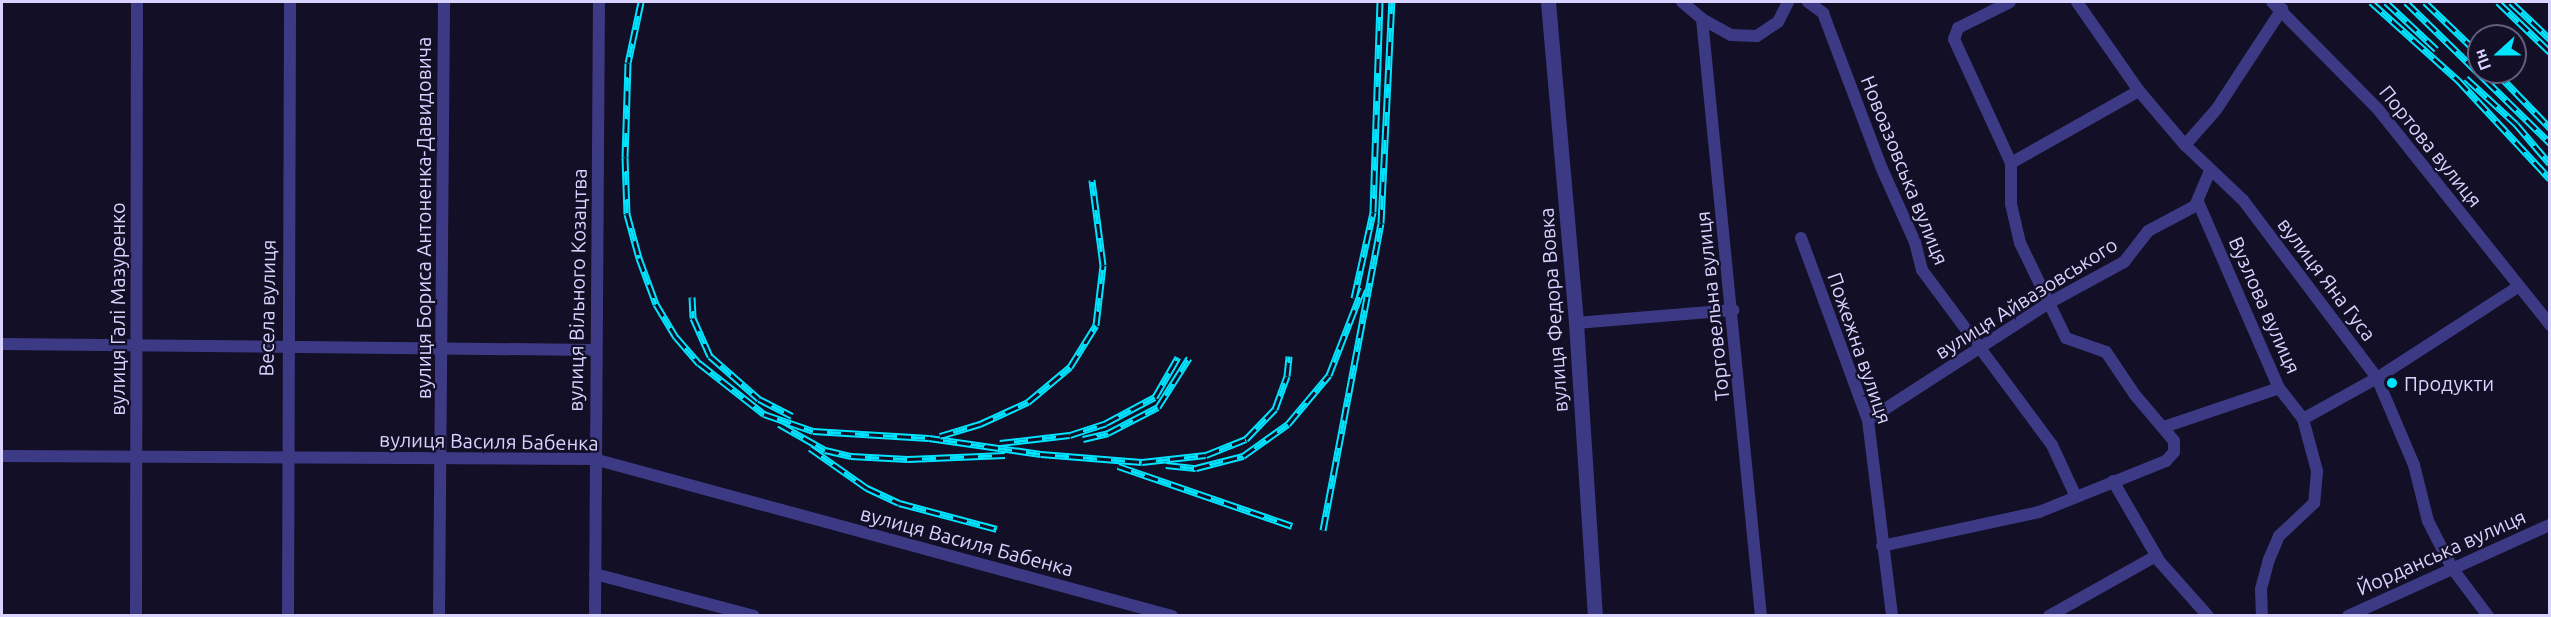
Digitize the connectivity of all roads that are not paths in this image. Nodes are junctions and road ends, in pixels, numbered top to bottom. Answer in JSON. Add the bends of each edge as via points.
{"nodes":[{"id":1,"x":137,"y":2,"type":"edge"},
{"id":2,"x":290,"y":2,"type":"edge"},
{"id":3,"x":444,"y":2,"type":"edge"},
{"id":4,"x":599,"y":2,"type":"edge"},
{"id":5,"x":1548,"y":2,"type":"edge"},
{"id":6,"x":1683,"y":2,"type":"edge"},
{"id":7,"x":1788,"y":2,"type":"edge"},
{"id":8,"x":1808,"y":2,"type":"edge"},
{"id":9,"x":2010,"y":2,"type":"edge"},
{"id":10,"x":2077,"y":2,"type":"edge"},
{"id":11,"x":2277,"y":5,"type":"edge"},
{"id":12,"x":1702,"y":19,"type":"junction"},
{"id":13,"x":2139,"y":91,"type":"junction"},
{"id":14,"x":2185,"y":145,"type":"junction"},
{"id":15,"x":2011,"y":163,"type":"junction"},
{"id":16,"x":2210,"y":170,"type":"junction"},
{"id":17,"x":2198,"y":202,"type":"junction"},
{"id":18,"x":1801,"y":238,"type":"dead end"},
{"id":19,"x":2519,"y":286,"type":"junction"},
{"id":20,"x":2047,"y":304,"type":"junction"},
{"id":21,"x":1732,"y":310,"type":"junction"},
{"id":22,"x":1576,"y":323,"type":"junction"},
{"id":23,"x":2550,"y":325,"type":"edge"},
{"id":24,"x":2,"y":344,"type":"edge"},
{"id":25,"x":136,"y":346,"type":"junction"},
{"id":26,"x":286,"y":347,"type":"junction"},
{"id":27,"x":1978,"y":348,"type":"junction"},
{"id":28,"x":441,"y":349,"type":"junction"},
{"id":29,"x":596,"y":350,"type":"junction"},
{"id":30,"x":2377,"y":378,"type":"junction"},
{"id":31,"x":2279,"y":388,"type":"junction"},
{"id":32,"x":2303,"y":419,"type":"junction"},
{"id":33,"x":1868,"y":420,"type":"junction"},
{"id":34,"x":2164,"y":427,"type":"junction"},
{"id":35,"x":137,"y":455,"type":"junction"},
{"id":36,"x":2,"y":456,"type":"edge"},
{"id":37,"x":286,"y":458,"type":"junction"},
{"id":38,"x":440,"y":459,"type":"junction"},
{"id":39,"x":594,"y":459,"type":"junction"},
{"id":40,"x":2113,"y":481,"type":"junction"},
{"id":41,"x":2076,"y":497,"type":"junction"},
{"id":42,"x":2550,"y":525,"type":"edge"},
{"id":43,"x":1882,"y":546,"type":"junction"},
{"id":44,"x":2156,"y":556,"type":"junction"},
{"id":45,"x":2452,"y":568,"type":"junction"},
{"id":46,"x":595,"y":574,"type":"junction"},
{"id":47,"x":136,"y":615,"type":"edge"},
{"id":48,"x":288,"y":615,"type":"edge"},
{"id":49,"x":439,"y":615,"type":"edge"},
{"id":50,"x":595,"y":615,"type":"edge"},
{"id":51,"x":754,"y":615,"type":"edge"},
{"id":52,"x":1172,"y":615,"type":"edge"},
{"id":53,"x":1592,"y":615,"type":"edge"},
{"id":54,"x":1761,"y":615,"type":"edge"},
{"id":55,"x":1892,"y":615,"type":"edge"},
{"id":56,"x":2049,"y":615,"type":"edge"},
{"id":57,"x":2208,"y":615,"type":"edge"},
{"id":58,"x":2262,"y":615,"type":"edge"},
{"id":59,"x":2348,"y":615,"type":"edge"},
{"id":60,"x":2488,"y":615,"type":"edge"}],
"edges":[{"from":1,"to":25,"type":"street","name":"вулиця Галі Мазуренко"},
{"from":2,"to":26,"type":"street","name":"Весела вулиця"},
{"from":3,"to":28,"type":"street","name":"вулиця Бориса Антоненка-Давидовича"},
{"from":4,"to":29,"type":"street","name":"вулиця Вільного Козацтва"},
{"from":5,"to":22,"type":"street","name":"вулиця Федора Вовка"},
{"from":6,"to":12,"type":"street"},
{"from":7,"to":12,"type":"street","via":[[1778,22],[1757,36],[1731,35]]},
{"from":8,"to":27,"type":"street","name":"Новоазовська вулиця","via":[[1823,13],[1882,169],[1915,242],[1922,270]]},
{"from":9,"to":15,"type":"street","via":[[1958,28],[1954,39]]},
{"from":10,"to":13,"type":"street","name":"вулиця Яна Гуса"},
{"from":11,"to":14,"type":"street","via":[[2216,110]]},
{"from":11,"to":19,"type":"street","name":"Портова вулиця","via":[[2377,108]]},
{"from":12,"to":21,"type":"street","name":"Торговельна вулиця"},
{"from":13,"to":14,"type":"street","name":"вулиця Яна Гуса"},
{"from":13,"to":15,"type":"street"},
{"from":14,"to":16,"type":"street","name":"вулиця Яна Гуса"},
{"from":15,"to":20,"type":"street","via":[[2011,204],[2020,243]]},
{"from":16,"to":17,"type":"street"},
{"from":16,"to":30,"type":"street","name":"вулиця Яна Гуса","via":[[2243,200]]},
{"from":17,"to":20,"type":"street","name":"вулиця Айвазовського","via":[[2191,210],[2148,231],[2124,262]]},
{"from":17,"to":31,"type":"street","name":"Вузлова вулиця"},
{"from":18,"to":33,"type":"street","name":"Пожежна вулиця"},
{"from":19,"to":23,"type":"street","name":"Портова вулиця"},
{"from":19,"to":30,"type":"street"},
{"from":20,"to":27,"type":"street","name":"вулиця Айвазовського"},
{"from":20,"to":34,"type":"street","via":[[2066,338],[2106,352],[2135,395]]},
{"from":21,"to":22,"type":"street"},
{"from":21,"to":54,"type":"street","name":"Торговельна вулиця"},
{"from":22,"to":53,"type":"street","name":"вулиця Федора Вовка"},
{"from":24,"to":25,"type":"street"},
{"from":25,"to":26,"type":"street"},
{"from":25,"to":35,"type":"street","name":"вулиця Галі Мазуренко"},
{"from":26,"to":28,"type":"street"},
{"from":26,"to":37,"type":"street","name":"Весела вулиця"},
{"from":27,"to":33,"type":"street","name":"вулиця Айвазовського"},
{"from":27,"to":41,"type":"street","name":"Новоазовська вулиця","via":[[2052,445]]},
{"from":28,"to":29,"type":"street"},
{"from":28,"to":38,"type":"street","name":"вулиця Бориса Антоненка-Давидовича"},
{"from":29,"to":39,"type":"street","name":"вулиця Вільного Козацтва"},
{"from":30,"to":32,"type":"street"},
{"from":30,"to":45,"type":"street","name":"вулиця Яна Гуса","via":[[2414,465],[2428,521]]},
{"from":31,"to":32,"type":"street","name":"Вузлова вулиця"},
{"from":31,"to":34,"type":"street"},
{"from":32,"to":58,"type":"street","name":"Вузлова вулиця","via":[[2317,471],[2314,504],[2279,536],[2260,589]]},
{"from":33,"to":43,"type":"street","name":"Пожежна вулиця"},
{"from":34,"to":40,"type":"street","via":[[2174,441],[2170,457]]},
{"from":35,"to":36,"type":"street","name":"вулиця Василя Бабенка"},
{"from":35,"to":37,"type":"street","name":"вулиця Василя Бабенка"},
{"from":35,"to":47,"type":"street","name":"вулиця Галі Мазуренко"},
{"from":37,"to":38,"type":"street","name":"вулиця Василя Бабенка"},
{"from":37,"to":48,"type":"street","name":"Весела вулиця"},
{"from":38,"to":39,"type":"street","name":"вулиця Василя Бабенка"},
{"from":38,"to":49,"type":"street","name":"вулиця Бориса Антоненка-Давидовича"},
{"from":39,"to":46,"type":"street","name":"вулиця Вільного Козацтва"},
{"from":39,"to":52,"type":"street","name":"вулиця Василя Бабенка"},
{"from":40,"to":41,"type":"street"},
{"from":40,"to":44,"type":"street"},
{"from":41,"to":43,"type":"street","via":[[2038,513]]},
{"from":42,"to":45,"type":"street","name":"Йорданська вулиця"},
{"from":43,"to":55,"type":"street","name":"Пожежна вулиця"},
{"from":44,"to":56,"type":"street"},
{"from":44,"to":57,"type":"street"},
{"from":45,"to":59,"type":"street","name":"Йорданська вулиця"},
{"from":45,"to":60,"type":"street","name":"вулиця Яна Гуса"},
{"from":46,"to":50,"type":"street","name":"вулиця Вільного Козацтва"},
{"from":46,"to":51,"type":"street"}]}
